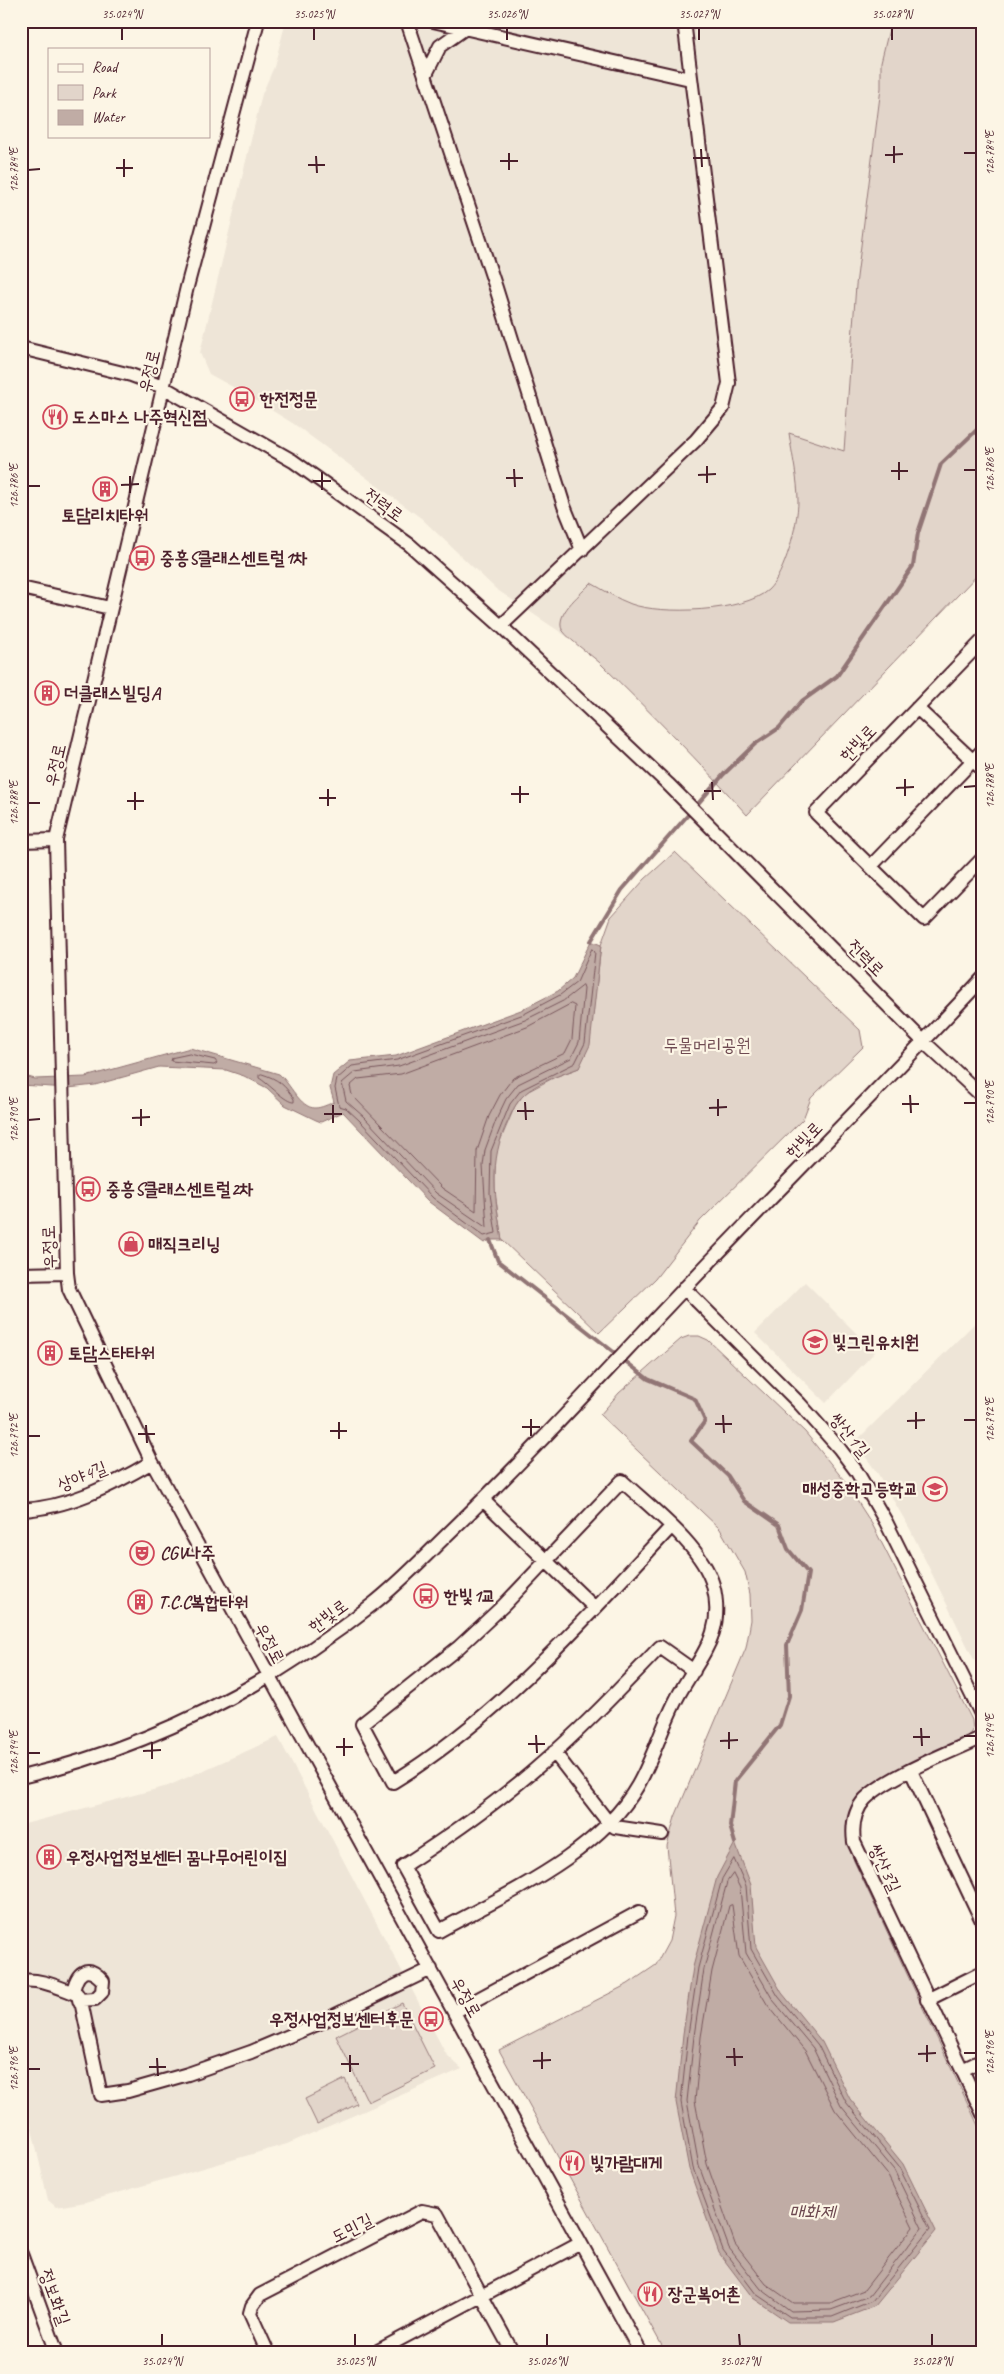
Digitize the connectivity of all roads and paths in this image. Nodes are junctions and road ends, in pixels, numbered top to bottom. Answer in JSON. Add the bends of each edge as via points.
{"nodes":[{"id":1,"x":258,"y":21,"type":"edge"},
{"id":2,"x":407,"y":21,"type":"edge"},
{"id":3,"x":433,"y":21,"type":"edge"},
{"id":4,"x":684,"y":21,"type":"edge"},
{"id":5,"x":464,"y":29,"type":"junction"},
{"id":6,"x":425,"y":76,"type":"junction"},
{"id":7,"x":690,"y":79,"type":"junction"},
{"id":8,"x":21,"y":348,"type":"edge"},
{"id":9,"x":163,"y":387,"type":"junction"},
{"id":10,"x":582,"y":550,"type":"junction"},
{"id":11,"x":21,"y":588,"type":"edge"},
{"id":12,"x":110,"y":608,"type":"junction"},
{"id":13,"x":501,"y":626,"type":"junction"},
{"id":14,"x":983,"y":640,"type":"edge"},
{"id":15,"x":917,"y":708,"type":"junction"},
{"id":16,"x":983,"y":750,"type":"edge"},
{"id":17,"x":973,"y":761,"type":"junction"},
{"id":18,"x":983,"y":770,"type":"edge"},
{"id":19,"x":56,"y":840,"type":"junction"},
{"id":20,"x":21,"y":841,"type":"edge"},
{"id":21,"x":983,"y":858,"type":"edge"},
{"id":22,"x":871,"y":866,"type":"junction"},
{"id":23,"x":983,"y":978,"type":"edge"},
{"id":24,"x":924,"y":1042,"type":"junction"},
{"id":25,"x":983,"y":1097,"type":"edge"},
{"id":26,"x":67,"y":1273,"type":"junction"},
{"id":27,"x":21,"y":1274,"type":"edge"},
{"id":28,"x":684,"y":1288,"type":"junction"},
{"id":29,"x":152,"y":1462,"type":"junction"},
{"id":30,"x":483,"y":1500,"type":"junction"},
{"id":31,"x":21,"y":1510,"type":"edge"},
{"id":32,"x":671,"y":1527,"type":"junction"},
{"id":33,"x":546,"y":1562,"type":"junction"},
{"id":34,"x":595,"y":1608,"type":"junction"},
{"id":35,"x":694,"y":1672,"type":"junction"},
{"id":36,"x":268,"y":1676,"type":"junction"},
{"id":37,"x":983,"y":1718,"type":"edge"},
{"id":38,"x":983,"y":1737,"type":"edge"},
{"id":39,"x":554,"y":1752,"type":"junction"},
{"id":40,"x":911,"y":1771,"type":"junction"},
{"id":41,"x":21,"y":1777,"type":"edge"},
{"id":42,"x":608,"y":1822,"type":"junction"},
{"id":43,"x":662,"y":1834,"type":"dead end"},
{"id":44,"x":639,"y":1912,"type":"dead end"},
{"id":45,"x":983,"y":1923,"type":"edge"},
{"id":46,"x":431,"y":1969,"type":"junction"},
{"id":47,"x":983,"y":1972,"type":"edge"},
{"id":48,"x":21,"y":1981,"type":"edge"},
{"id":49,"x":927,"y":2000,"type":"junction"},
{"id":50,"x":454,"y":2012,"type":"junction"},
{"id":51,"x":983,"y":2060,"type":"edge"},
{"id":52,"x":962,"y":2070,"type":"junction"},
{"id":53,"x":983,"y":2114,"type":"edge"},
{"id":54,"x":579,"y":2244,"type":"junction"},
{"id":55,"x":21,"y":2254,"type":"edge"},
{"id":56,"x":26,"y":2286,"type":"edge"},
{"id":57,"x":482,"y":2295,"type":"junction"},
{"id":58,"x":58,"y":2353,"type":"edge"},
{"id":59,"x":268,"y":2353,"type":"edge"},
{"id":60,"x":374,"y":2353,"type":"edge"},
{"id":61,"x":512,"y":2353,"type":"edge"},
{"id":62,"x":641,"y":2353,"type":"edge"}],
"edges":[{"from":1,"to":9,"type":"street","name":"우정로"},
{"from":2,"to":6,"type":"street"},
{"from":3,"to":5,"type":"street"},
{"from":4,"to":7,"type":"street"},
{"from":5,"to":6,"type":"street","via":[[440,46]]},
{"from":5,"to":7,"type":"street"},
{"from":6,"to":10,"type":"street","via":[[564,506]]},
{"from":7,"to":10,"type":"street","via":[[729,383],[722,408],[696,440]]},
{"from":8,"to":9,"type":"street","name":"전력로","via":[[131,375]]},
{"from":9,"to":12,"type":"street","name":"우정로"},
{"from":9,"to":13,"type":"street","name":"전력로","via":[[292,461],[410,546]]},
{"from":10,"to":13,"type":"street"},
{"from":11,"to":12,"type":"street"},
{"from":12,"to":19,"type":"street","name":"우정로"},
{"from":13,"to":24,"type":"street","name":"전력로","via":[[727,842]]},
{"from":14,"to":15,"type":"street","name":"한빛로"},
{"from":15,"to":17,"type":"street"},
{"from":15,"to":22,"type":"street","name":"한빛로","via":[[816,813]]},
{"from":16,"to":17,"type":"street"},
{"from":17,"to":18,"type":"street"},
{"from":17,"to":22,"type":"street"},
{"from":19,"to":20,"type":"street"},
{"from":19,"to":26,"type":"street","name":"우정로"},
{"from":21,"to":22,"type":"street","name":"한빛로","via":[[924,919]]},
{"from":23,"to":24,"type":"street","name":"한빛로"},
{"from":24,"to":25,"type":"street","name":"전력로"},
{"from":24,"to":28,"type":"street","name":"한빛로"},
{"from":26,"to":27,"type":"street"},
{"from":26,"to":29,"type":"street","name":"우정로","via":[[69,1289],[81,1316]]},
{"from":28,"to":30,"type":"street","name":"한빛로"},
{"from":28,"to":37,"type":"street","name":"쌍산1길","via":[[800,1404],[857,1472],[886,1522]]},
{"from":29,"to":31,"type":"street","name":"상야4길","via":[[59,1505]]},
{"from":29,"to":36,"type":"street","name":"우정로"},
{"from":30,"to":33,"type":"street"},
{"from":30,"to":36,"type":"street","name":"한빛로","via":[[376,1602],[311,1650]]},
{"from":32,"to":33,"type":"street","via":[[622,1480]]},
{"from":32,"to":34,"type":"street"},
{"from":32,"to":35,"type":"street","via":[[702,1559],[716,1601],[710,1645]]},
{"from":33,"to":34,"type":"street"},
{"from":33,"to":34,"type":"street","via":[[459,1647],[362,1724],[393,1782],[490,1711]]},
{"from":35,"to":39,"type":"street","via":[[660,1647]]},
{"from":35,"to":42,"type":"street","via":[[681,1690],[638,1786]]},
{"from":36,"to":41,"type":"street","name":"한빛로","via":[[201,1715],[138,1742]]},
{"from":36,"to":46,"type":"street","name":"우정로"},
{"from":38,"to":40,"type":"street","name":"쌍산3길"},
{"from":39,"to":42,"type":"street"},
{"from":39,"to":42,"type":"street","via":[[482,1812],[403,1866],[439,1931],[562,1862]]},
{"from":40,"to":45,"type":"street"},
{"from":40,"to":49,"type":"street","name":"쌍산3길","via":[[881,1786],[864,1800],[855,1815],[852,1829],[854,1842]]},
{"from":42,"to":43,"type":"street","via":[[616,1827]]},
{"from":44,"to":50,"type":"street"},
{"from":46,"to":48,"type":"street","via":[[316,2025],[251,2052],[188,2074],[128,2091],[100,2095],[76,1996],[48,1984]]},
{"from":46,"to":50,"type":"street","name":"우정로"},
{"from":47,"to":49,"type":"street"},
{"from":49,"to":52,"type":"street","name":"쌍산3길"},
{"from":50,"to":54,"type":"street","name":"우정로"},
{"from":51,"to":52,"type":"street"},
{"from":52,"to":53,"type":"street","name":"쌍산3길"},
{"from":54,"to":57,"type":"street"},
{"from":54,"to":62,"type":"street","name":"우정로"},
{"from":55,"to":56,"type":"street","name":"정보화길"},
{"from":56,"to":58,"type":"street","name":"정보화길"},
{"from":57,"to":59,"type":"street","name":"도민길","via":[[437,2214],[422,2211],[260,2295],[250,2313]]},
{"from":57,"to":60,"type":"street"},
{"from":57,"to":61,"type":"street","name":"도민길"}]}
